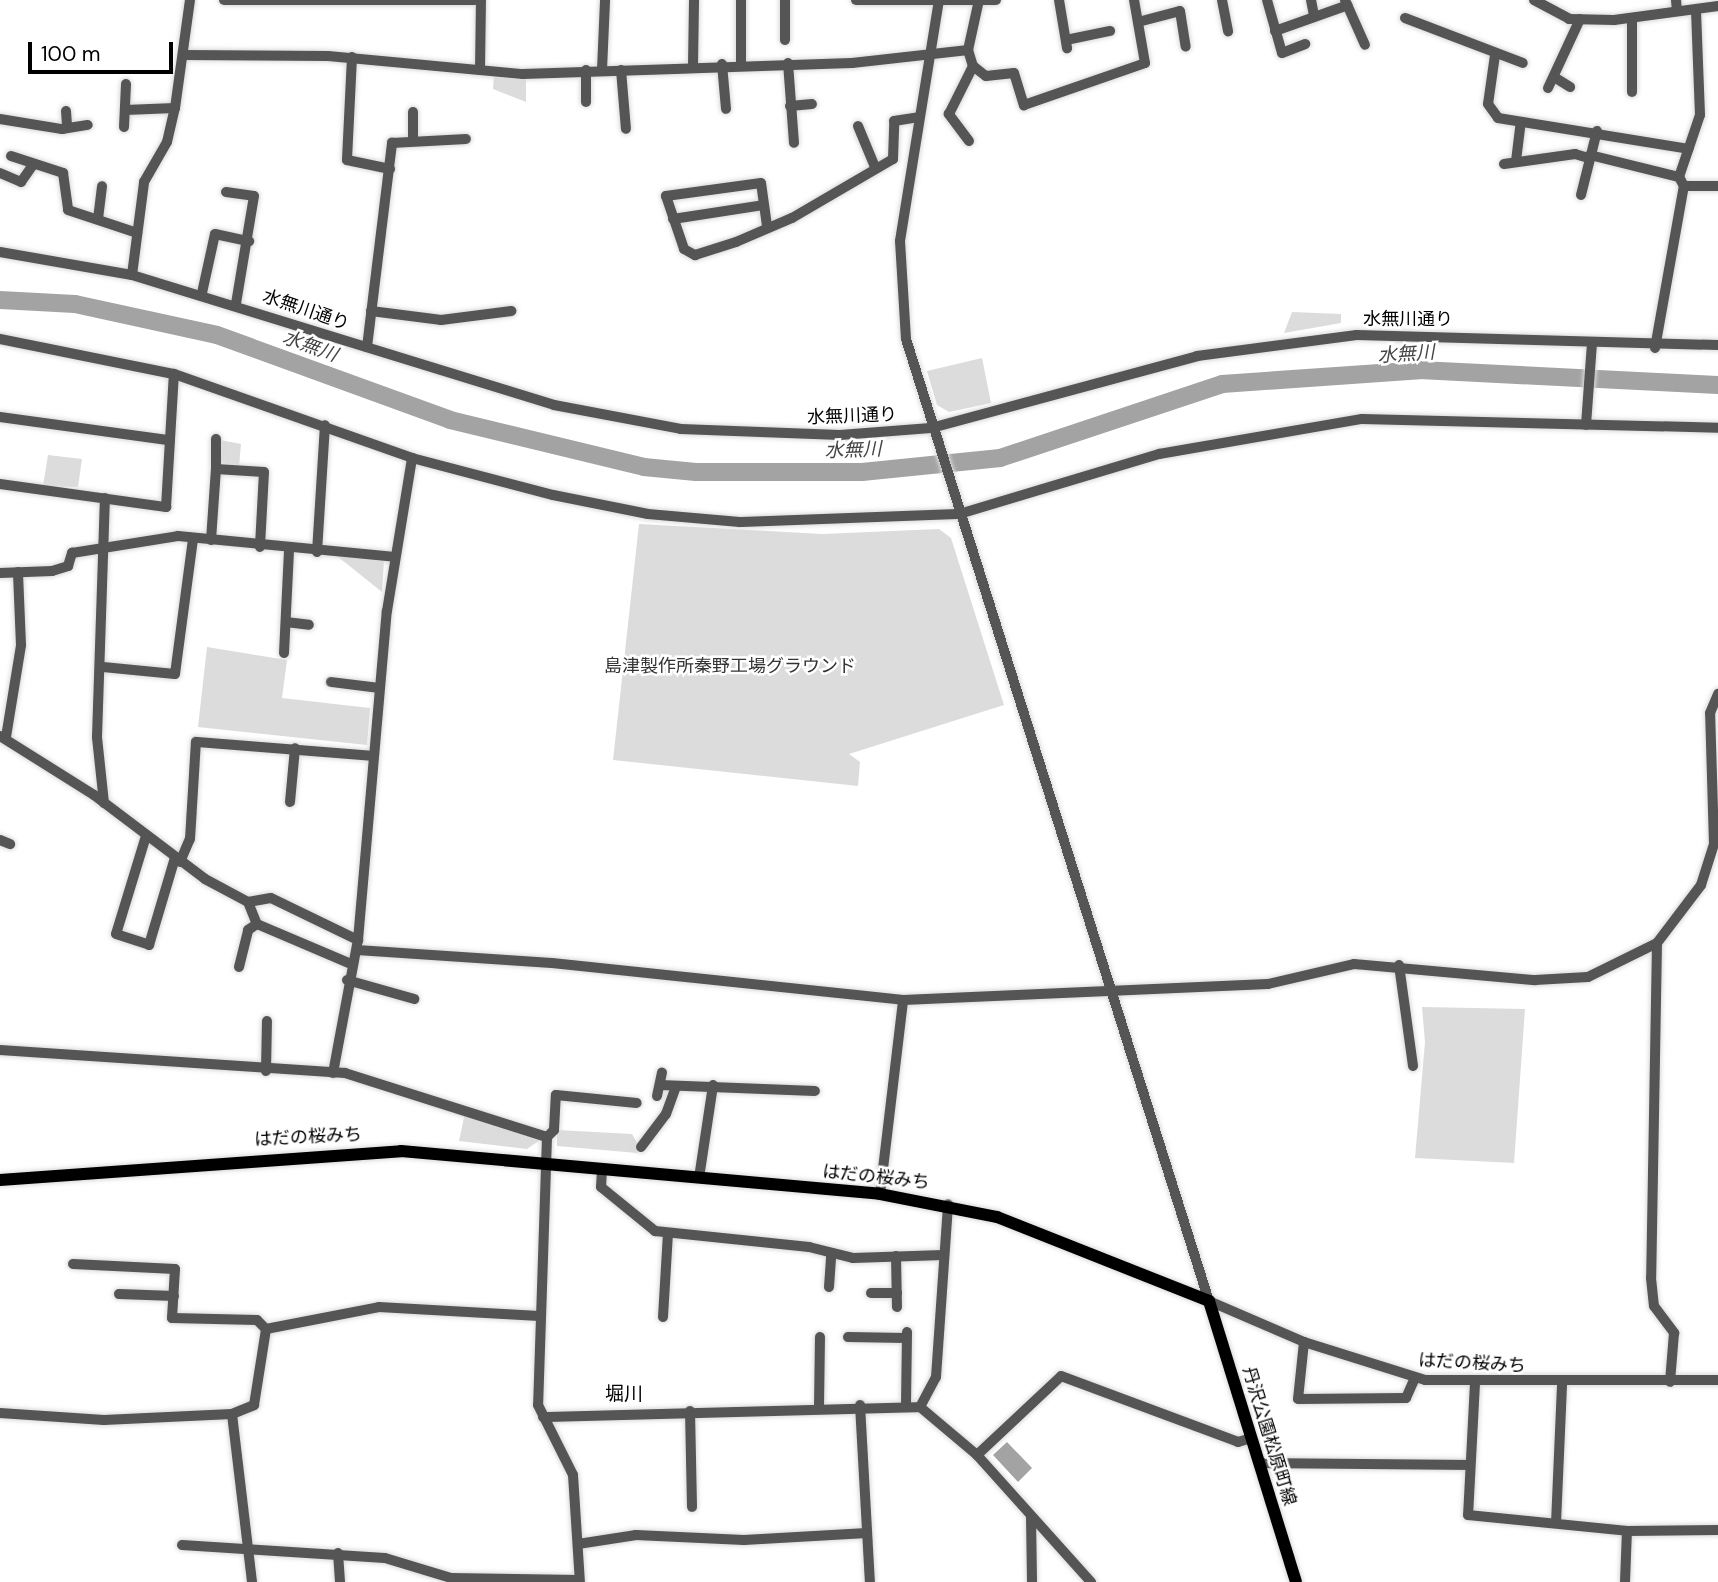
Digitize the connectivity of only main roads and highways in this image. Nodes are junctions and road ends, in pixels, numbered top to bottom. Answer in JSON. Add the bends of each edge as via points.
{"nodes":[{"id":1,"x":0,"y":1180,"type":"edge"},
{"id":2,"x":1209,"y":1301,"type":"joint"},
{"id":3,"x":1296,"y":1582,"type":"edge"}],
"edges":[{"from":1,"to":2,"type":"main road","name":"はだの桜みち","via":[[338,1151],[549,1163],[880,1194],[948,1204]]},
{"from":2,"to":3,"type":"main road","name":"丹沢公園松原町線"}]}
